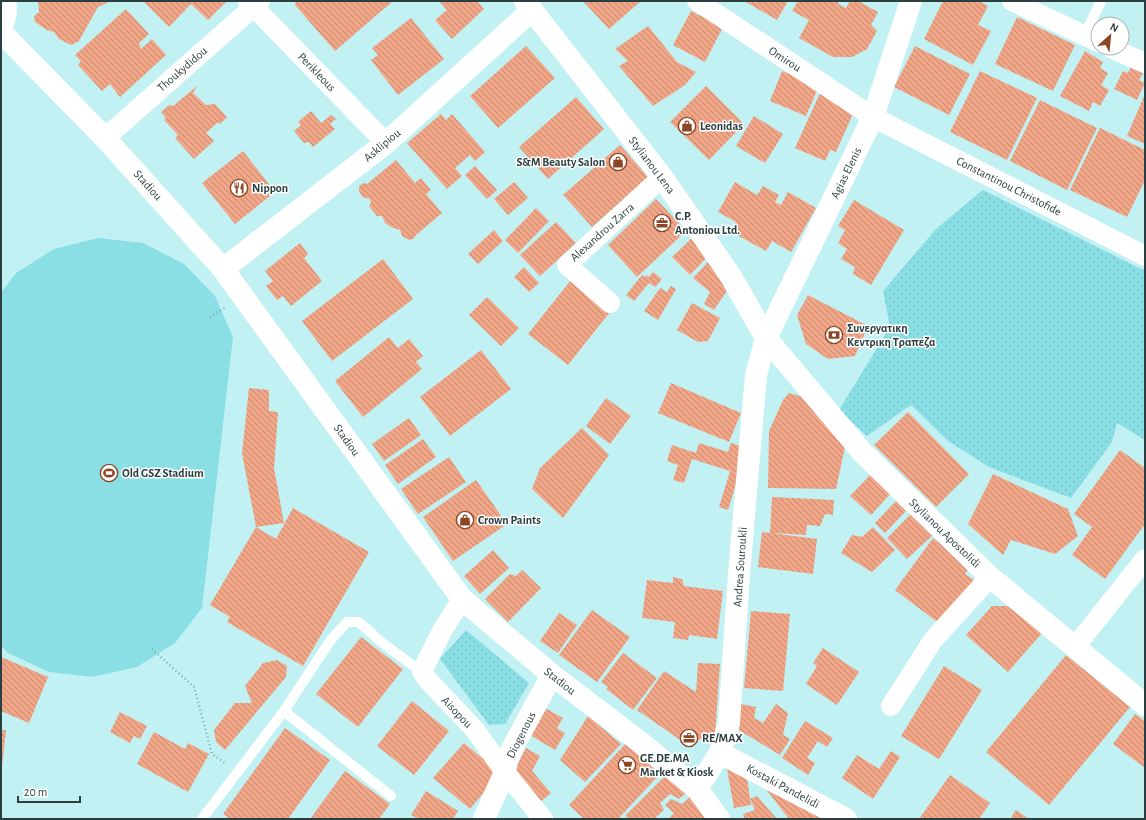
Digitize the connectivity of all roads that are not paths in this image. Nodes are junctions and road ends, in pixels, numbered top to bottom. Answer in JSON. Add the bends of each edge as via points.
{"nodes":[{"id":1,"x":5,"y":1,"type":"edge"},
{"id":2,"x":697,"y":1,"type":"edge"},
{"id":3,"x":911,"y":1,"type":"edge"},
{"id":4,"x":1012,"y":1,"type":"edge"},
{"id":5,"x":1101,"y":1,"type":"edge"},
{"id":6,"x":254,"y":3,"type":"edge"},
{"id":7,"x":532,"y":4,"type":"edge"},
{"id":8,"x":1097,"y":16,"type":"edge"},
{"id":9,"x":1,"y":26,"type":"edge"},
{"id":10,"x":1,"y":32,"type":"edge"},
{"id":11,"x":1090,"y":39,"type":"edge"},
{"id":12,"x":1128,"y":56,"type":"edge"},
{"id":13,"x":1145,"y":64,"type":"edge"},
{"id":14,"x":873,"y":117,"type":"junction"},
{"id":15,"x":105,"y":138,"type":"junction"},
{"id":16,"x":386,"y":143,"type":"junction"},
{"id":17,"x":662,"y":177,"type":"junction"},
{"id":18,"x":1145,"y":256,"type":"edge"},
{"id":19,"x":223,"y":269,"type":"junction"},
{"id":20,"x":610,"y":304,"type":"dead end"},
{"id":21,"x":766,"y":338,"type":"junction"},
{"id":22,"x":1145,"y":559,"type":"edge"},
{"id":23,"x":990,"y":577,"type":"junction"},
{"id":24,"x":462,"y":598,"type":"junction"},
{"id":25,"x":1075,"y":648,"type":"junction"},
{"id":26,"x":422,"y":671,"type":"junction"},
{"id":27,"x":552,"y":675,"type":"junction"},
{"id":28,"x":1145,"y":705,"type":"edge"},
{"id":29,"x":891,"y":706,"type":"dead end"},
{"id":30,"x":284,"y":711,"type":"junction"},
{"id":31,"x":720,"y":753,"type":"junction"},
{"id":32,"x":505,"y":772,"type":"junction"},
{"id":33,"x":697,"y":789,"type":"junction"},
{"id":34,"x":391,"y":796,"type":"dead end"},
{"id":35,"x":202,"y":819,"type":"edge"},
{"id":36,"x":484,"y":819,"type":"edge"},
{"id":37,"x":543,"y":819,"type":"edge"},
{"id":38,"x":719,"y":819,"type":"edge"},
{"id":39,"x":846,"y":819,"type":"edge"}],
"edges":[{"from":1,"to":9,"type":"street","via":[[6,13]]},
{"from":2,"to":14,"type":"street","name":"Omirou"},
{"from":3,"to":14,"type":"street","name":"Agias Elenis"},
{"from":4,"to":11,"type":"street"},
{"from":5,"to":8,"type":"lane"},
{"from":6,"to":15,"type":"street","name":"Thoukydidou"},
{"from":6,"to":16,"type":"street","name":"Perikleous"},
{"from":7,"to":16,"type":"street","name":"Asklipiou"},
{"from":7,"to":17,"type":"street","name":"Stylianou Lena"},
{"from":10,"to":15,"type":"street","name":"Stadiou"},
{"from":12,"to":13,"type":"street"},
{"from":14,"to":18,"type":"street","name":"Constantinou Christofide"},
{"from":14,"to":21,"type":"street","name":"Agias Elenis"},
{"from":15,"to":19,"type":"street","name":"Stadiou"},
{"from":16,"to":19,"type":"street","name":"Asklipiou"},
{"from":17,"to":20,"type":"street","name":"Alexandrou Zarra","via":[[567,264]]},
{"from":17,"to":21,"type":"street","name":"Stylianou Lena","via":[[730,275]]},
{"from":19,"to":24,"type":"street","name":"Stadiou"},
{"from":21,"to":23,"type":"street","name":"Stylianou Apostolidi","via":[[863,453]]},
{"from":21,"to":31,"type":"street","name":"Andrea Souroukli","via":[[756,375],[729,723]]},
{"from":22,"to":25,"type":"street"},
{"from":23,"to":25,"type":"street","name":"Stylianou Apostolidi"},
{"from":23,"to":29,"type":"street","via":[[933,640]]},
{"from":24,"to":26,"type":"street","via":[[442,630]]},
{"from":24,"to":27,"type":"street","name":"Stadiou"},
{"from":25,"to":28,"type":"street","name":"Stylianou Apostolidi"},
{"from":26,"to":30,"type":"lane","via":[[358,622],[347,622],[330,641]]},
{"from":26,"to":32,"type":"street","name":"Aisopou","via":[[475,730]]},
{"from":27,"to":32,"type":"street","name":"Diogenous","via":[[514,745]]},
{"from":27,"to":33,"type":"street","name":"Stadiou"},
{"from":30,"to":34,"type":"lane"},
{"from":30,"to":35,"type":"lane"},
{"from":31,"to":33,"type":"street","name":"Andrea Souroukli"},
{"from":31,"to":39,"type":"street","name":"Kostaki Pandelidi"},
{"from":32,"to":36,"type":"street","name":"Diogenous"},
{"from":32,"to":37,"type":"street","name":"Aisopou"},
{"from":33,"to":38,"type":"street","name":"Stadiou"}]}
